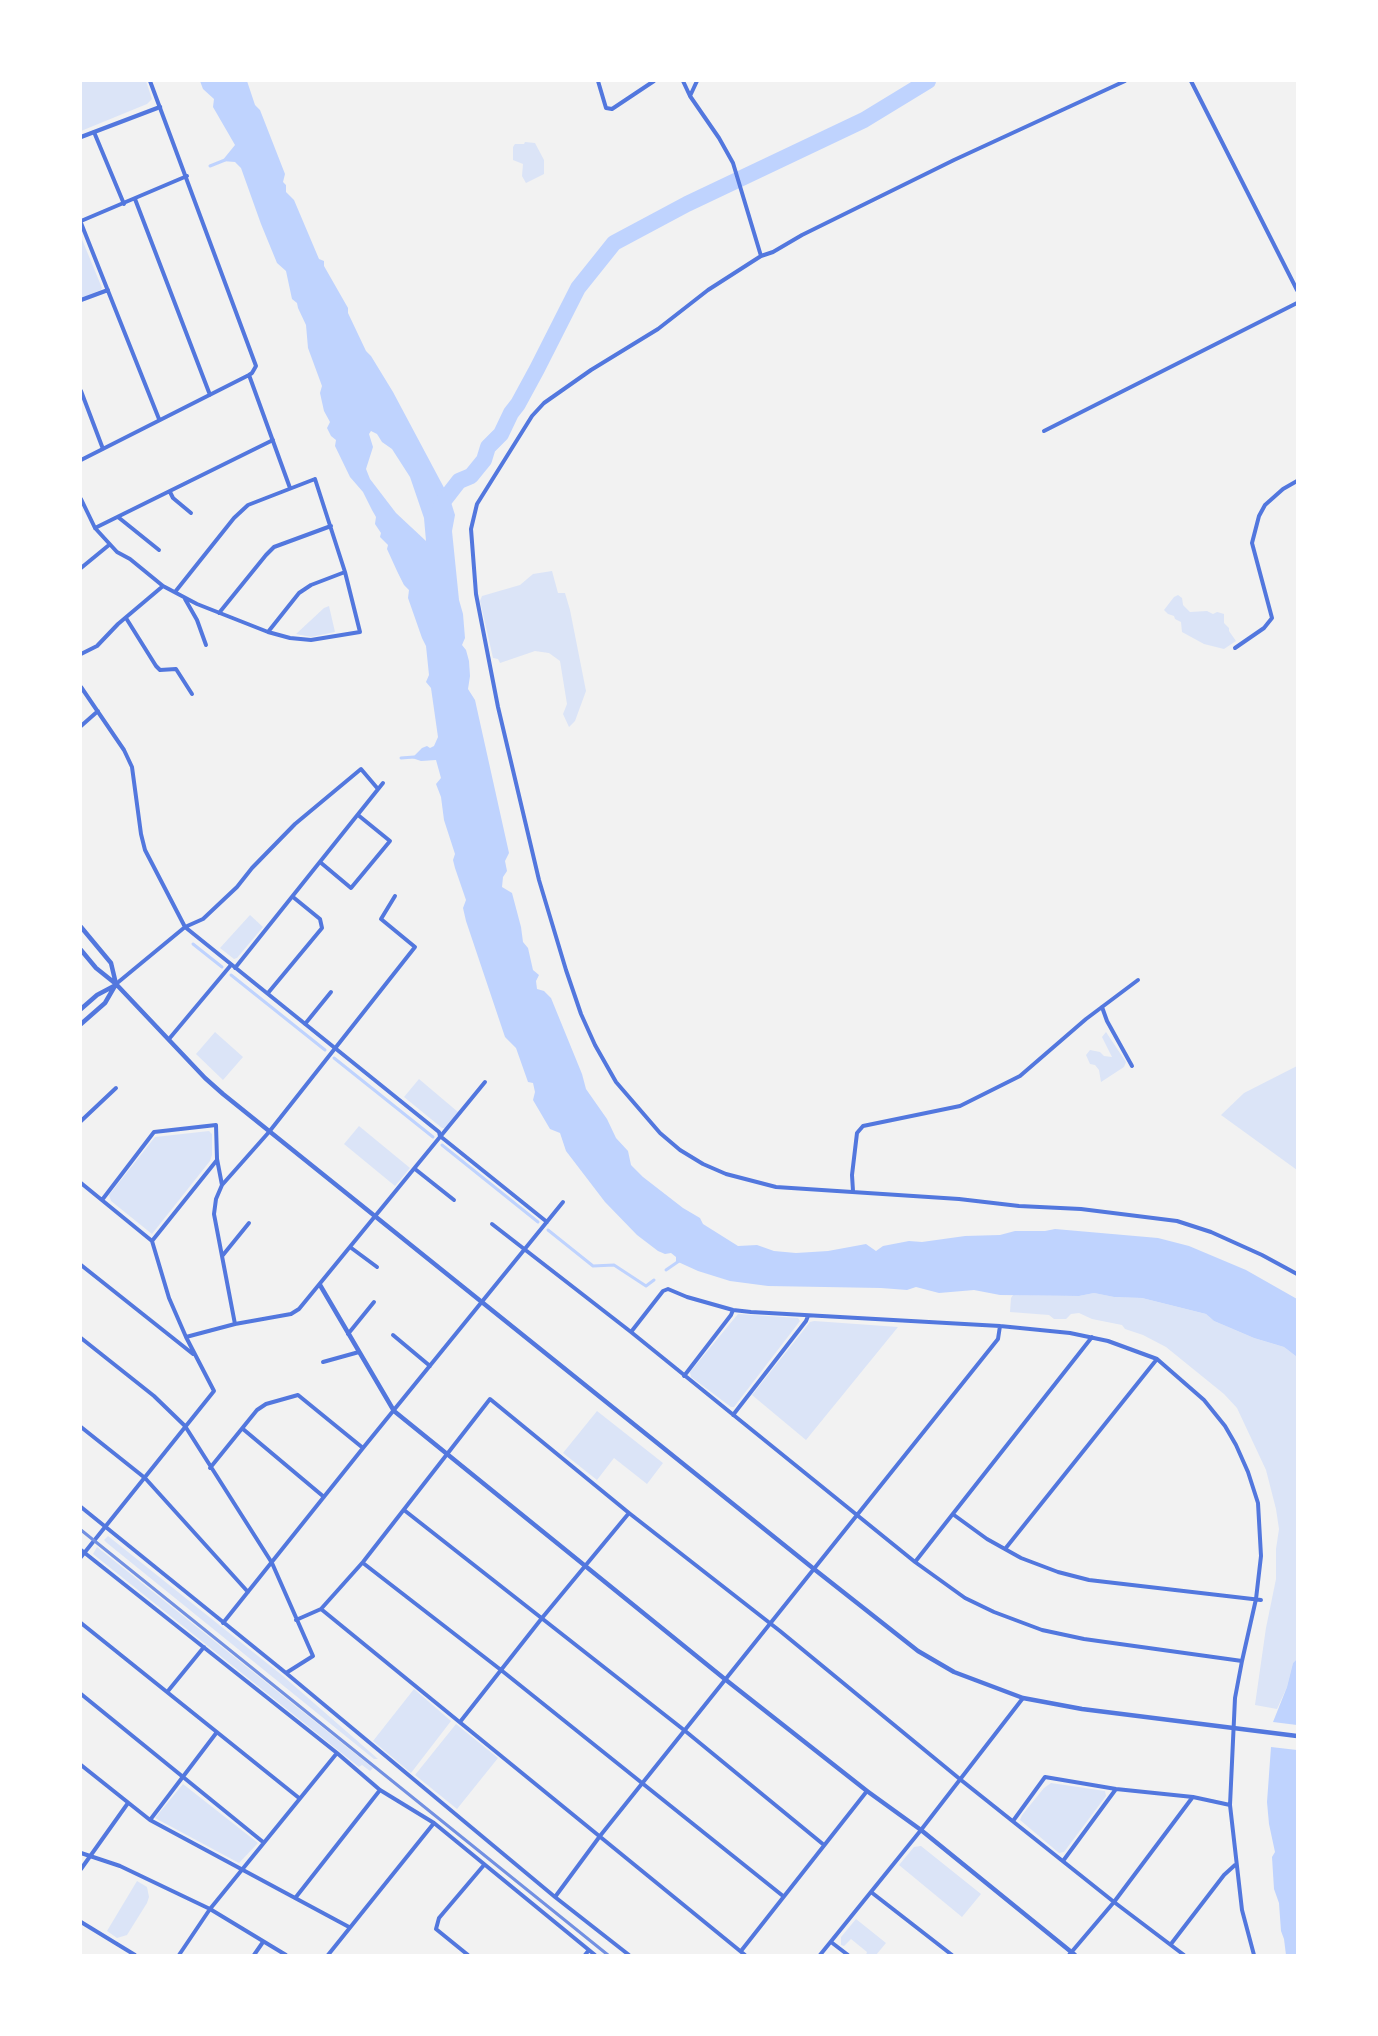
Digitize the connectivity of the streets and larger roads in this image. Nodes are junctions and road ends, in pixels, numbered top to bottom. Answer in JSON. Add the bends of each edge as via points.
{"nodes":[{"id":1,"x":150,"y":81,"type":"edge"},
{"id":2,"x":598,"y":81,"type":"edge"},
{"id":3,"x":654,"y":81,"type":"edge"},
{"id":4,"x":683,"y":81,"type":"edge"},
{"id":5,"x":697,"y":81,"type":"edge"},
{"id":6,"x":1125,"y":81,"type":"edge"},
{"id":7,"x":1191,"y":81,"type":"edge"},
{"id":8,"x":690,"y":96,"type":"junction"},
{"id":9,"x":159,"y":107,"type":"junction"},
{"id":10,"x":94,"y":132,"type":"junction"},
{"id":11,"x":81,"y":137,"type":"edge"},
{"id":12,"x":186,"y":176,"type":"junction"},
{"id":13,"x":135,"y":199,"type":"junction"},
{"id":14,"x":123,"y":204,"type":"junction"},
{"id":15,"x":81,"y":222,"type":"edge"},
{"id":16,"x":761,"y":256,"type":"junction"},
{"id":17,"x":108,"y":290,"type":"junction"},
{"id":18,"x":1297,"y":290,"type":"edge"},
{"id":19,"x":81,"y":300,"type":"edge"},
{"id":20,"x":1297,"y":303,"type":"edge"},
{"id":21,"x":249,"y":375,"type":"junction"},
{"id":22,"x":81,"y":391,"type":"edge"},
{"id":23,"x":210,"y":395,"type":"junction"},
{"id":24,"x":159,"y":419,"type":"junction"},
{"id":25,"x":1044,"y":431,"type":"dead end"},
{"id":26,"x":273,"y":440,"type":"junction"},
{"id":27,"x":103,"y":449,"type":"junction"},
{"id":28,"x":81,"y":460,"type":"edge"},
{"id":29,"x":1297,"y":481,"type":"edge"},
{"id":30,"x":290,"y":488,"type":"junction"},
{"id":31,"x":170,"y":492,"type":"junction"},
{"id":32,"x":81,"y":499,"type":"edge"},
{"id":33,"x":191,"y":513,"type":"dead end"},
{"id":34,"x":118,"y":517,"type":"junction"},
{"id":35,"x":331,"y":526,"type":"junction"},
{"id":36,"x":95,"y":528,"type":"junction"},
{"id":37,"x":109,"y":544,"type":"junction"},
{"id":38,"x":159,"y":550,"type":"dead end"},
{"id":39,"x":81,"y":568,"type":"edge"},
{"id":40,"x":345,"y":572,"type":"junction"},
{"id":41,"x":163,"y":586,"type":"junction"},
{"id":42,"x":175,"y":592,"type":"junction"},
{"id":43,"x":184,"y":597,"type":"junction"},
{"id":44,"x":219,"y":613,"type":"junction"},
{"id":45,"x":126,"y":618,"type":"junction"},
{"id":46,"x":268,"y":632,"type":"junction"},
{"id":47,"x":206,"y":645,"type":"dead end"},
{"id":48,"x":1235,"y":648,"type":"dead end"},
{"id":49,"x":81,"y":654,"type":"edge"},
{"id":50,"x":81,"y":687,"type":"edge"},
{"id":51,"x":192,"y":694,"type":"dead end"},
{"id":52,"x":98,"y":711,"type":"junction"},
{"id":53,"x":81,"y":726,"type":"edge"},
{"id":54,"x":383,"y":783,"type":"dead end"},
{"id":55,"x":378,"y":789,"type":"junction"},
{"id":56,"x":358,"y":815,"type":"junction"},
{"id":57,"x":320,"y":862,"type":"junction"},
{"id":58,"x":395,"y":896,"type":"dead end"},
{"id":59,"x":293,"y":897,"type":"junction"},
{"id":60,"x":81,"y":927,"type":"edge"},
{"id":61,"x":185,"y":927,"type":"junction"},
{"id":62,"x":81,"y":950,"type":"edge"},
{"id":63,"x":233,"y":966,"type":"junction"},
{"id":64,"x":1138,"y":980,"type":"dead end"},
{"id":65,"x":116,"y":984,"type":"junction"},
{"id":66,"x":331,"y":992,"type":"dead end"},
{"id":67,"x":268,"y":993,"type":"junction"},
{"id":68,"x":1102,"y":1007,"type":"junction"},
{"id":69,"x":81,"y":1009,"type":"edge"},
{"id":70,"x":305,"y":1023,"type":"junction"},
{"id":71,"x":81,"y":1024,"type":"edge"},
{"id":72,"x":169,"y":1039,"type":"junction"},
{"id":73,"x":334,"y":1047,"type":"junction"},
{"id":74,"x":1132,"y":1066,"type":"dead end"},
{"id":75,"x":485,"y":1082,"type":"dead end"},
{"id":76,"x":116,"y":1088,"type":"dead end"},
{"id":77,"x":81,"y":1121,"type":"edge"},
{"id":78,"x":269,"y":1131,"type":"junction"},
{"id":79,"x":440,"y":1136,"type":"junction"},
{"id":80,"x":217,"y":1159,"type":"junction"},
{"id":81,"x":415,"y":1169,"type":"junction"},
{"id":82,"x":81,"y":1183,"type":"edge"},
{"id":83,"x":222,"y":1185,"type":"junction"},
{"id":84,"x":853,"y":1191,"type":"junction"},
{"id":85,"x":102,"y":1200,"type":"junction"},
{"id":86,"x":454,"y":1200,"type":"dead end"},
{"id":87,"x":563,"y":1202,"type":"dead end"},
{"id":88,"x":375,"y":1216,"type":"junction"},
{"id":89,"x":547,"y":1222,"type":"junction"},
{"id":90,"x":249,"y":1223,"type":"dead end"},
{"id":91,"x":492,"y":1224,"type":"dead end"},
{"id":92,"x":152,"y":1241,"type":"junction"},
{"id":93,"x":350,"y":1247,"type":"junction"},
{"id":94,"x":524,"y":1249,"type":"junction"},
{"id":95,"x":223,"y":1256,"type":"junction"},
{"id":96,"x":81,"y":1265,"type":"edge"},
{"id":97,"x":377,"y":1268,"type":"dead end"},
{"id":98,"x":1297,"y":1274,"type":"edge"},
{"id":99,"x":320,"y":1285,"type":"junction"},
{"id":100,"x":374,"y":1302,"type":"dead end"},
{"id":101,"x":482,"y":1302,"type":"junction"},
{"id":102,"x":733,"y":1310,"type":"junction"},
{"id":103,"x":808,"y":1316,"type":"junction"},
{"id":104,"x":235,"y":1324,"type":"junction"},
{"id":105,"x":1000,"y":1326,"type":"junction"},
{"id":106,"x":631,"y":1332,"type":"junction"},
{"id":107,"x":348,"y":1334,"type":"junction"},
{"id":108,"x":393,"y":1335,"type":"dead end"},
{"id":109,"x":186,"y":1337,"type":"junction"},
{"id":110,"x":1092,"y":1337,"type":"junction"},
{"id":111,"x":81,"y":1338,"type":"edge"},
{"id":112,"x":359,"y":1352,"type":"junction"},
{"id":113,"x":195,"y":1356,"type":"junction"},
{"id":114,"x":1156,"y":1359,"type":"junction"},
{"id":115,"x":323,"y":1362,"type":"dead end"},
{"id":116,"x":430,"y":1366,"type":"junction"},
{"id":117,"x":684,"y":1376,"type":"junction"},
{"id":118,"x":394,"y":1411,"type":"junction"},
{"id":119,"x":733,"y":1415,"type":"junction"},
{"id":120,"x":185,"y":1426,"type":"junction"},
{"id":121,"x":81,"y":1427,"type":"edge"},
{"id":122,"x":243,"y":1429,"type":"junction"},
{"id":123,"x":363,"y":1448,"type":"junction"},
{"id":124,"x":447,"y":1454,"type":"junction"},
{"id":125,"x":210,"y":1468,"type":"junction"},
{"id":126,"x":145,"y":1478,"type":"junction"},
{"id":127,"x":324,"y":1497,"type":"junction"},
{"id":128,"x":81,"y":1507,"type":"edge"},
{"id":129,"x":404,"y":1510,"type":"junction"},
{"id":130,"x":629,"y":1513,"type":"junction"},
{"id":131,"x":859,"y":1515,"type":"junction"},
{"id":132,"x":954,"y":1515,"type":"junction"},
{"id":133,"x":106,"y":1527,"type":"junction"},
{"id":134,"x":1005,"y":1549,"type":"junction"},
{"id":135,"x":83,"y":1551,"type":"edge"},
{"id":136,"x":81,"y":1557,"type":"edge"},
{"id":137,"x":363,"y":1562,"type":"junction"},
{"id":138,"x":915,"y":1562,"type":"junction"},
{"id":139,"x":272,"y":1563,"type":"junction"},
{"id":140,"x":584,"y":1566,"type":"junction"},
{"id":141,"x":814,"y":1569,"type":"junction"},
{"id":142,"x":248,"y":1592,"type":"junction"},
{"id":143,"x":1259,"y":1599,"type":"junction"},
{"id":144,"x":321,"y":1609,"type":"junction"},
{"id":145,"x":542,"y":1618,"type":"junction"},
{"id":146,"x":296,"y":1620,"type":"junction"},
{"id":147,"x":81,"y":1623,"type":"edge"},
{"id":148,"x":223,"y":1623,"type":"junction"},
{"id":149,"x":770,"y":1624,"type":"junction"},
{"id":150,"x":204,"y":1647,"type":"junction"},
{"id":151,"x":1242,"y":1661,"type":"junction"},
{"id":152,"x":501,"y":1670,"type":"junction"},
{"id":153,"x":286,"y":1673,"type":"junction"},
{"id":154,"x":726,"y":1680,"type":"junction"},
{"id":155,"x":168,"y":1691,"type":"junction"},
{"id":156,"x":81,"y":1694,"type":"edge"},
{"id":157,"x":1023,"y":1698,"type":"junction"},
{"id":158,"x":460,"y":1722,"type":"junction"},
{"id":159,"x":1233,"y":1728,"type":"junction"},
{"id":160,"x":684,"y":1730,"type":"junction"},
{"id":161,"x":217,"y":1732,"type":"junction"},
{"id":162,"x":1297,"y":1736,"type":"edge"},
{"id":163,"x":336,"y":1753,"type":"junction"},
{"id":164,"x":81,"y":1765,"type":"edge"},
{"id":165,"x":182,"y":1778,"type":"junction"},
{"id":166,"x":961,"y":1780,"type":"junction"},
{"id":167,"x":643,"y":1783,"type":"junction"},
{"id":168,"x":1116,"y":1789,"type":"junction"},
{"id":169,"x":380,"y":1790,"type":"junction"},
{"id":170,"x":867,"y":1791,"type":"junction"},
{"id":171,"x":1193,"y":1797,"type":"junction"},
{"id":172,"x":299,"y":1798,"type":"junction"},
{"id":173,"x":128,"y":1803,"type":"junction"},
{"id":174,"x":1230,"y":1805,"type":"junction"},
{"id":175,"x":150,"y":1820,"type":"junction"},
{"id":176,"x":1013,"y":1821,"type":"junction"},
{"id":177,"x":434,"y":1823,"type":"junction"},
{"id":178,"x":921,"y":1830,"type":"junction"},
{"id":179,"x":600,"y":1836,"type":"junction"},
{"id":180,"x":263,"y":1842,"type":"junction"},
{"id":181,"x":824,"y":1845,"type":"junction"},
{"id":182,"x":81,"y":1853,"type":"edge"},
{"id":183,"x":90,"y":1856,"type":"junction"},
{"id":184,"x":1063,"y":1861,"type":"junction"},
{"id":185,"x":1235,"y":1864,"type":"junction"},
{"id":186,"x":485,"y":1865,"type":"junction"},
{"id":187,"x":81,"y":1869,"type":"edge"},
{"id":188,"x":242,"y":1869,"type":"junction"},
{"id":189,"x":871,"y":1892,"type":"junction"},
{"id":190,"x":783,"y":1896,"type":"junction"},
{"id":191,"x":296,"y":1897,"type":"junction"},
{"id":192,"x":555,"y":1897,"type":"junction"},
{"id":193,"x":1114,"y":1902,"type":"junction"},
{"id":194,"x":210,"y":1909,"type":"junction"},
{"id":195,"x":81,"y":1922,"type":"edge"},
{"id":196,"x":349,"y":1927,"type":"junction"},
{"id":197,"x":263,"y":1942,"type":"junction"},
{"id":198,"x":831,"y":1942,"type":"junction"},
{"id":199,"x":1171,"y":1944,"type":"junction"},
{"id":200,"x":589,"y":1950,"type":"junction"},
{"id":201,"x":743,"y":1953,"type":"edge"},
{"id":202,"x":1072,"y":1954,"type":"edge"},
{"id":203,"x":135,"y":1955,"type":"edge"},
{"id":204,"x":179,"y":1955,"type":"edge"},
{"id":205,"x":254,"y":1955,"type":"edge"},
{"id":206,"x":286,"y":1955,"type":"edge"},
{"id":207,"x":328,"y":1955,"type":"edge"},
{"id":208,"x":468,"y":1955,"type":"edge"},
{"id":209,"x":585,"y":1955,"type":"edge"},
{"id":210,"x":595,"y":1955,"type":"edge"},
{"id":211,"x":629,"y":1955,"type":"edge"},
{"id":212,"x":820,"y":1955,"type":"edge"},
{"id":213,"x":848,"y":1955,"type":"edge"},
{"id":214,"x":952,"y":1955,"type":"edge"},
{"id":215,"x":1184,"y":1955,"type":"edge"},
{"id":216,"x":1254,"y":1955,"type":"edge"}],
"edges":[{"from":1,"to":9,"type":"street"},
{"from":2,"to":3,"type":"street","via":[[606,108],[612,109]]},
{"from":4,"to":8,"type":"street"},
{"from":5,"to":8,"type":"street"},
{"from":6,"to":16,"type":"street"},
{"from":7,"to":18,"type":"street"},
{"from":8,"to":16,"type":"street","via":[[736,172]]},
{"from":9,"to":10,"type":"street"},
{"from":9,"to":12,"type":"street"},
{"from":10,"to":11,"type":"street"},
{"from":10,"to":14,"type":"street"},
{"from":12,"to":13,"type":"street"},
{"from":12,"to":21,"type":"street","via":[[256,366]]},
{"from":13,"to":14,"type":"street"},
{"from":13,"to":23,"type":"street"},
{"from":14,"to":15,"type":"street"},
{"from":15,"to":17,"type":"street"},
{"from":16,"to":84,"type":"street","via":[[544,403],[477,504],[471,553],[498,707],[539,880],[581,1014],[616,1082],[660,1133],[703,1164],[776,1187]]},
{"from":17,"to":19,"type":"street"},
{"from":17,"to":24,"type":"street"},
{"from":20,"to":25,"type":"street"},
{"from":21,"to":23,"type":"street"},
{"from":21,"to":26,"type":"street"},
{"from":22,"to":27,"type":"street"},
{"from":23,"to":24,"type":"street"},
{"from":24,"to":27,"type":"street"},
{"from":26,"to":30,"type":"street"},
{"from":26,"to":31,"type":"street"},
{"from":27,"to":28,"type":"street"},
{"from":29,"to":48,"type":"street","via":[[1266,505],[1252,543],[1272,618]]},
{"from":30,"to":35,"type":"street","via":[[315,479]]},
{"from":30,"to":42,"type":"street","via":[[248,506],[234,518]]},
{"from":31,"to":33,"type":"street"},
{"from":31,"to":34,"type":"street"},
{"from":32,"to":36,"type":"street"},
{"from":34,"to":36,"type":"street"},
{"from":34,"to":38,"type":"street"},
{"from":35,"to":40,"type":"street"},
{"from":35,"to":44,"type":"street","via":[[274,548]]},
{"from":36,"to":37,"type":"street"},
{"from":37,"to":39,"type":"street"},
{"from":37,"to":41,"type":"street"},
{"from":40,"to":46,"type":"street","via":[[298,593]]},
{"from":40,"to":46,"type":"street","via":[[360,632],[311,640]]},
{"from":41,"to":42,"type":"street"},
{"from":41,"to":45,"type":"street"},
{"from":42,"to":43,"type":"street"},
{"from":43,"to":44,"type":"street"},
{"from":43,"to":47,"type":"street"},
{"from":44,"to":46,"type":"street"},
{"from":45,"to":49,"type":"street","via":[[98,646]]},
{"from":45,"to":51,"type":"street","via":[[156,666],[160,670],[177,670]]},
{"from":50,"to":52,"type":"street"},
{"from":52,"to":53,"type":"street"},
{"from":52,"to":61,"type":"street","via":[[132,767],[145,850]]},
{"from":54,"to":55,"type":"street"},
{"from":55,"to":56,"type":"street"},
{"from":55,"to":61,"type":"street","via":[[361,769],[295,824],[202,919]]},
{"from":56,"to":57,"type":"street"},
{"from":56,"to":57,"type":"street","via":[[390,841],[351,888]]},
{"from":57,"to":59,"type":"street"},
{"from":58,"to":73,"type":"street","via":[[381,919],[415,946]]},
{"from":59,"to":63,"type":"street"},
{"from":59,"to":67,"type":"street","via":[[320,919],[321,928]]},
{"from":60,"to":65,"type":"street","via":[[111,963]]},
{"from":61,"to":63,"type":"street"},
{"from":61,"to":65,"type":"street"},
{"from":62,"to":65,"type":"street"},
{"from":63,"to":67,"type":"street"},
{"from":63,"to":72,"type":"street"},
{"from":64,"to":68,"type":"street"},
{"from":65,"to":69,"type":"street"},
{"from":65,"to":71,"type":"street","via":[[105,1003]]},
{"from":65,"to":72,"type":"street"},
{"from":66,"to":70,"type":"street"},
{"from":67,"to":70,"type":"street"},
{"from":68,"to":74,"type":"street"},
{"from":68,"to":84,"type":"street","via":[[1020,1076],[960,1106],[862,1126],[857,1133]]},
{"from":70,"to":73,"type":"street"},
{"from":72,"to":78,"type":"street","via":[[205,1078]]},
{"from":73,"to":78,"type":"street"},
{"from":73,"to":79,"type":"street"},
{"from":75,"to":79,"type":"street"},
{"from":76,"to":77,"type":"street"},
{"from":78,"to":83,"type":"street"},
{"from":78,"to":88,"type":"street"},
{"from":79,"to":81,"type":"street"},
{"from":79,"to":89,"type":"street"},
{"from":80,"to":83,"type":"street"},
{"from":80,"to":85,"type":"street","via":[[216,1125],[154,1132]]},
{"from":80,"to":92,"type":"street"},
{"from":81,"to":86,"type":"street"},
{"from":81,"to":88,"type":"street"},
{"from":82,"to":85,"type":"street"},
{"from":83,"to":95,"type":"street","via":[[214,1214]]},
{"from":84,"to":98,"type":"street","via":[[1081,1209],[1177,1221],[1262,1254]]},
{"from":85,"to":92,"type":"street"},
{"from":87,"to":89,"type":"street"},
{"from":88,"to":93,"type":"street"},
{"from":88,"to":101,"type":"street"},
{"from":89,"to":94,"type":"street"},
{"from":90,"to":95,"type":"street"},
{"from":91,"to":94,"type":"street"},
{"from":92,"to":109,"type":"street","via":[[169,1298]]},
{"from":93,"to":97,"type":"street"},
{"from":93,"to":99,"type":"street"},
{"from":94,"to":101,"type":"street"},
{"from":94,"to":106,"type":"street"},
{"from":95,"to":104,"type":"street"},
{"from":96,"to":113,"type":"street"},
{"from":99,"to":104,"type":"street","via":[[291,1314]]},
{"from":99,"to":107,"type":"street"},
{"from":100,"to":107,"type":"street"},
{"from":101,"to":116,"type":"street"},
{"from":101,"to":141,"type":"street"},
{"from":102,"to":103,"type":"street"},
{"from":102,"to":106,"type":"street","via":[[668,1289]]},
{"from":102,"to":117,"type":"street"},
{"from":103,"to":105,"type":"street"},
{"from":103,"to":119,"type":"street"},
{"from":104,"to":109,"type":"street"},
{"from":105,"to":110,"type":"street"},
{"from":105,"to":131,"type":"street","via":[[998,1339]]},
{"from":106,"to":117,"type":"street"},
{"from":107,"to":112,"type":"street"},
{"from":108,"to":116,"type":"street"},
{"from":109,"to":113,"type":"street"},
{"from":110,"to":114,"type":"street"},
{"from":110,"to":132,"type":"street"},
{"from":111,"to":120,"type":"street"},
{"from":112,"to":115,"type":"street"},
{"from":112,"to":118,"type":"street"},
{"from":113,"to":120,"type":"street","via":[[214,1391]]},
{"from":114,"to":134,"type":"street"},
{"from":114,"to":143,"type":"street","via":[[1204,1400],[1225,1426],[1248,1472],[1260,1525]]},
{"from":116,"to":118,"type":"street"},
{"from":117,"to":119,"type":"street"},
{"from":118,"to":123,"type":"street"},
{"from":118,"to":124,"type":"street"},
{"from":119,"to":131,"type":"street"},
{"from":120,"to":125,"type":"street"},
{"from":120,"to":126,"type":"street"},
{"from":121,"to":126,"type":"street"},
{"from":122,"to":123,"type":"street","via":[[266,1404],[298,1395]]},
{"from":122,"to":125,"type":"street"},
{"from":122,"to":127,"type":"street"},
{"from":123,"to":127,"type":"street"},
{"from":124,"to":129,"type":"street"},
{"from":124,"to":130,"type":"street","via":[[490,1399]]},
{"from":124,"to":140,"type":"street"},
{"from":125,"to":139,"type":"street"},
{"from":126,"to":133,"type":"street"},
{"from":126,"to":142,"type":"street"},
{"from":127,"to":139,"type":"street"},
{"from":128,"to":133,"type":"street"},
{"from":129,"to":137,"type":"street"},
{"from":129,"to":145,"type":"street"},
{"from":130,"to":140,"type":"street"},
{"from":130,"to":149,"type":"street"},
{"from":131,"to":138,"type":"street"},
{"from":131,"to":141,"type":"street"},
{"from":132,"to":134,"type":"street"},
{"from":132,"to":138,"type":"street"},
{"from":133,"to":135,"type":"street"},
{"from":133,"to":148,"type":"street"},
{"from":134,"to":143,"type":"street","via":[[1058,1572],[1089,1580]]},
{"from":135,"to":136,"type":"street"},
{"from":135,"to":150,"type":"street"},
{"from":137,"to":144,"type":"street"},
{"from":137,"to":152,"type":"street"},
{"from":138,"to":151,"type":"street","via":[[965,1598],[1042,1630]]},
{"from":139,"to":142,"type":"street"},
{"from":139,"to":146,"type":"street"},
{"from":140,"to":145,"type":"street"},
{"from":140,"to":154,"type":"street"},
{"from":141,"to":149,"type":"street"},
{"from":141,"to":157,"type":"street","via":[[918,1651],[954,1672]]},
{"from":142,"to":148,"type":"street"},
{"from":143,"to":151,"type":"street"},
{"from":144,"to":146,"type":"street"},
{"from":144,"to":158,"type":"street"},
{"from":145,"to":152,"type":"street"},
{"from":145,"to":160,"type":"street"},
{"from":146,"to":153,"type":"street","via":[[313,1656]]},
{"from":147,"to":155,"type":"street"},
{"from":148,"to":153,"type":"street"},
{"from":149,"to":154,"type":"street"},
{"from":149,"to":166,"type":"street"},
{"from":150,"to":155,"type":"street"},
{"from":150,"to":163,"type":"street"},
{"from":151,"to":159,"type":"street"},
{"from":152,"to":158,"type":"street"},
{"from":152,"to":167,"type":"street"},
{"from":153,"to":192,"type":"street"},
{"from":154,"to":160,"type":"street"},
{"from":154,"to":170,"type":"street"},
{"from":155,"to":161,"type":"street"},
{"from":156,"to":165,"type":"street"},
{"from":157,"to":159,"type":"street"},
{"from":157,"to":166,"type":"street"},
{"from":158,"to":179,"type":"street"},
{"from":159,"to":162,"type":"street"},
{"from":159,"to":174,"type":"street"},
{"from":160,"to":167,"type":"street"},
{"from":160,"to":181,"type":"street"},
{"from":161,"to":165,"type":"street"},
{"from":161,"to":172,"type":"street"},
{"from":163,"to":169,"type":"street"},
{"from":163,"to":172,"type":"street"},
{"from":164,"to":173,"type":"street"},
{"from":165,"to":175,"type":"street"},
{"from":165,"to":180,"type":"street"},
{"from":166,"to":176,"type":"street"},
{"from":166,"to":178,"type":"street"},
{"from":167,"to":179,"type":"street"},
{"from":167,"to":190,"type":"street"},
{"from":168,"to":171,"type":"street"},
{"from":168,"to":176,"type":"street","via":[[1045,1777]]},
{"from":168,"to":184,"type":"street"},
{"from":169,"to":177,"type":"street"},
{"from":169,"to":191,"type":"street"},
{"from":170,"to":178,"type":"street"},
{"from":170,"to":181,"type":"street"},
{"from":171,"to":174,"type":"street"},
{"from":171,"to":193,"type":"street"},
{"from":172,"to":180,"type":"street"},
{"from":173,"to":175,"type":"street"},
{"from":173,"to":183,"type":"street"},
{"from":174,"to":185,"type":"street"},
{"from":175,"to":188,"type":"street"},
{"from":176,"to":184,"type":"street"},
{"from":177,"to":186,"type":"street"},
{"from":177,"to":196,"type":"street"},
{"from":178,"to":189,"type":"street"},
{"from":178,"to":202,"type":"street"},
{"from":179,"to":192,"type":"street"},
{"from":179,"to":201,"type":"street"},
{"from":180,"to":188,"type":"street"},
{"from":181,"to":190,"type":"street"},
{"from":182,"to":183,"type":"street"},
{"from":183,"to":187,"type":"street"},
{"from":183,"to":194,"type":"street"},
{"from":184,"to":193,"type":"street"},
{"from":185,"to":199,"type":"street"},
{"from":185,"to":216,"type":"street"},
{"from":186,"to":200,"type":"street"},
{"from":186,"to":208,"type":"street","via":[[439,1918],[436,1929]]},
{"from":188,"to":191,"type":"street"},
{"from":188,"to":194,"type":"street"},
{"from":189,"to":198,"type":"street"},
{"from":189,"to":214,"type":"street"},
{"from":190,"to":201,"type":"street"},
{"from":191,"to":196,"type":"street"},
{"from":192,"to":211,"type":"street"},
{"from":193,"to":199,"type":"street"},
{"from":193,"to":202,"type":"street"},
{"from":194,"to":197,"type":"street"},
{"from":194,"to":204,"type":"street"},
{"from":195,"to":203,"type":"street"},
{"from":196,"to":207,"type":"street"},
{"from":197,"to":205,"type":"street"},
{"from":197,"to":206,"type":"street"},
{"from":198,"to":212,"type":"street"},
{"from":198,"to":213,"type":"street"},
{"from":199,"to":215,"type":"street"},
{"from":200,"to":209,"type":"street"},
{"from":200,"to":210,"type":"street"}]}
